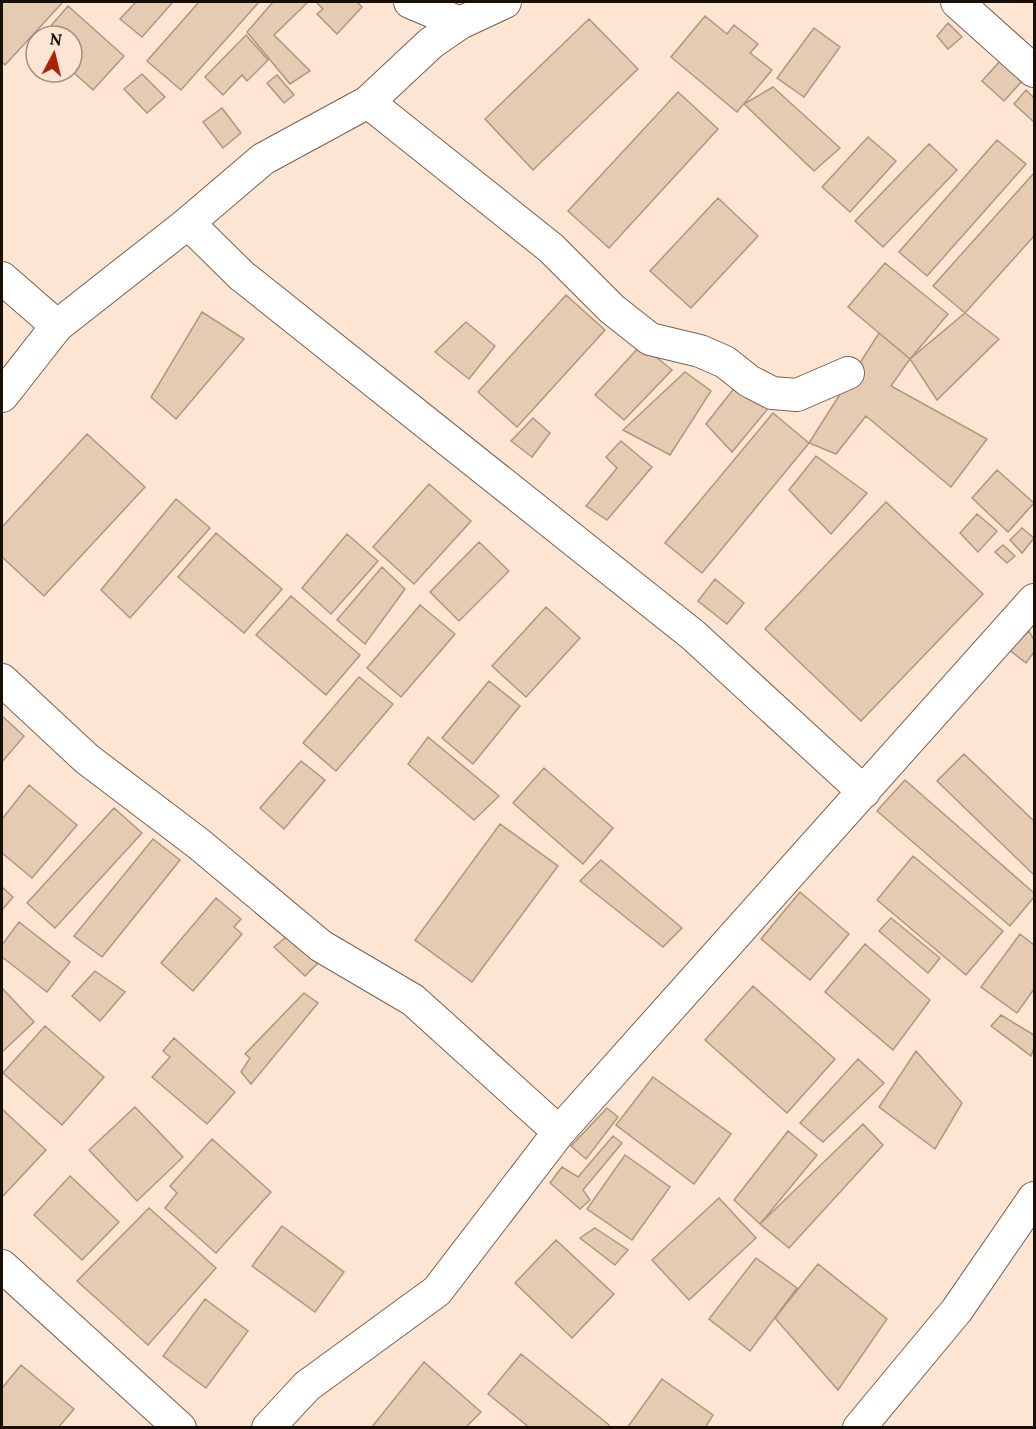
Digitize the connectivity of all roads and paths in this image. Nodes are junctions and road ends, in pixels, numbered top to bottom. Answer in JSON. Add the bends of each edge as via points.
{"nodes":[{"id":1,"x":410,"y":2,"type":"edge"},
{"id":2,"x":505,"y":2,"type":"edge"},
{"id":3,"x":957,"y":2,"type":"edge"},
{"id":4,"x":460,"y":23,"type":"junction"},
{"id":5,"x":1035,"y":71,"type":"edge"},
{"id":6,"x":368,"y":102,"type":"junction"},
{"id":7,"x":188,"y":223,"type":"junction"},
{"id":8,"x":2,"y":278,"type":"edge"},
{"id":9,"x":57,"y":326,"type":"junction"},
{"id":10,"x":848,"y":373,"type":"dead end"},
{"id":11,"x":2,"y":396,"type":"edge"},
{"id":12,"x":1035,"y":600,"type":"edge"},
{"id":13,"x":2,"y":681,"type":"edge"},
{"id":14,"x":864,"y":792,"type":"junction"},
{"id":15,"x":560,"y":1132,"type":"junction"},
{"id":16,"x":1035,"y":1198,"type":"edge"},
{"id":17,"x":2,"y":1266,"type":"edge"},
{"id":18,"x":180,"y":1428,"type":"edge"},
{"id":19,"x":268,"y":1428,"type":"edge"},
{"id":20,"x":859,"y":1428,"type":"edge"}],
"edges":[{"from":1,"to":4,"type":"street"},
{"from":2,"to":4,"type":"street"},
{"from":3,"to":5,"type":"street"},
{"from":4,"to":6,"type":"street","via":[[431,43]]},
{"from":6,"to":7,"type":"street","via":[[263,159]]},
{"from":6,"to":10,"type":"street","via":[[550,248],[612,309],[650,339],[700,351],[725,362],[772,393],[797,395]]},
{"from":7,"to":9,"type":"street"},
{"from":7,"to":14,"type":"street","via":[[251,283],[693,635]]},
{"from":8,"to":9,"type":"street"},
{"from":9,"to":11,"type":"street"},
{"from":12,"to":14,"type":"street"},
{"from":13,"to":15,"type":"street","via":[[87,759],[199,844],[321,946],[412,1000]]},
{"from":14,"to":15,"type":"street"},
{"from":15,"to":19,"type":"street","via":[[437,1291],[307,1386]]},
{"from":16,"to":20,"type":"street","via":[[957,1310]]},
{"from":17,"to":18,"type":"street"}]}
